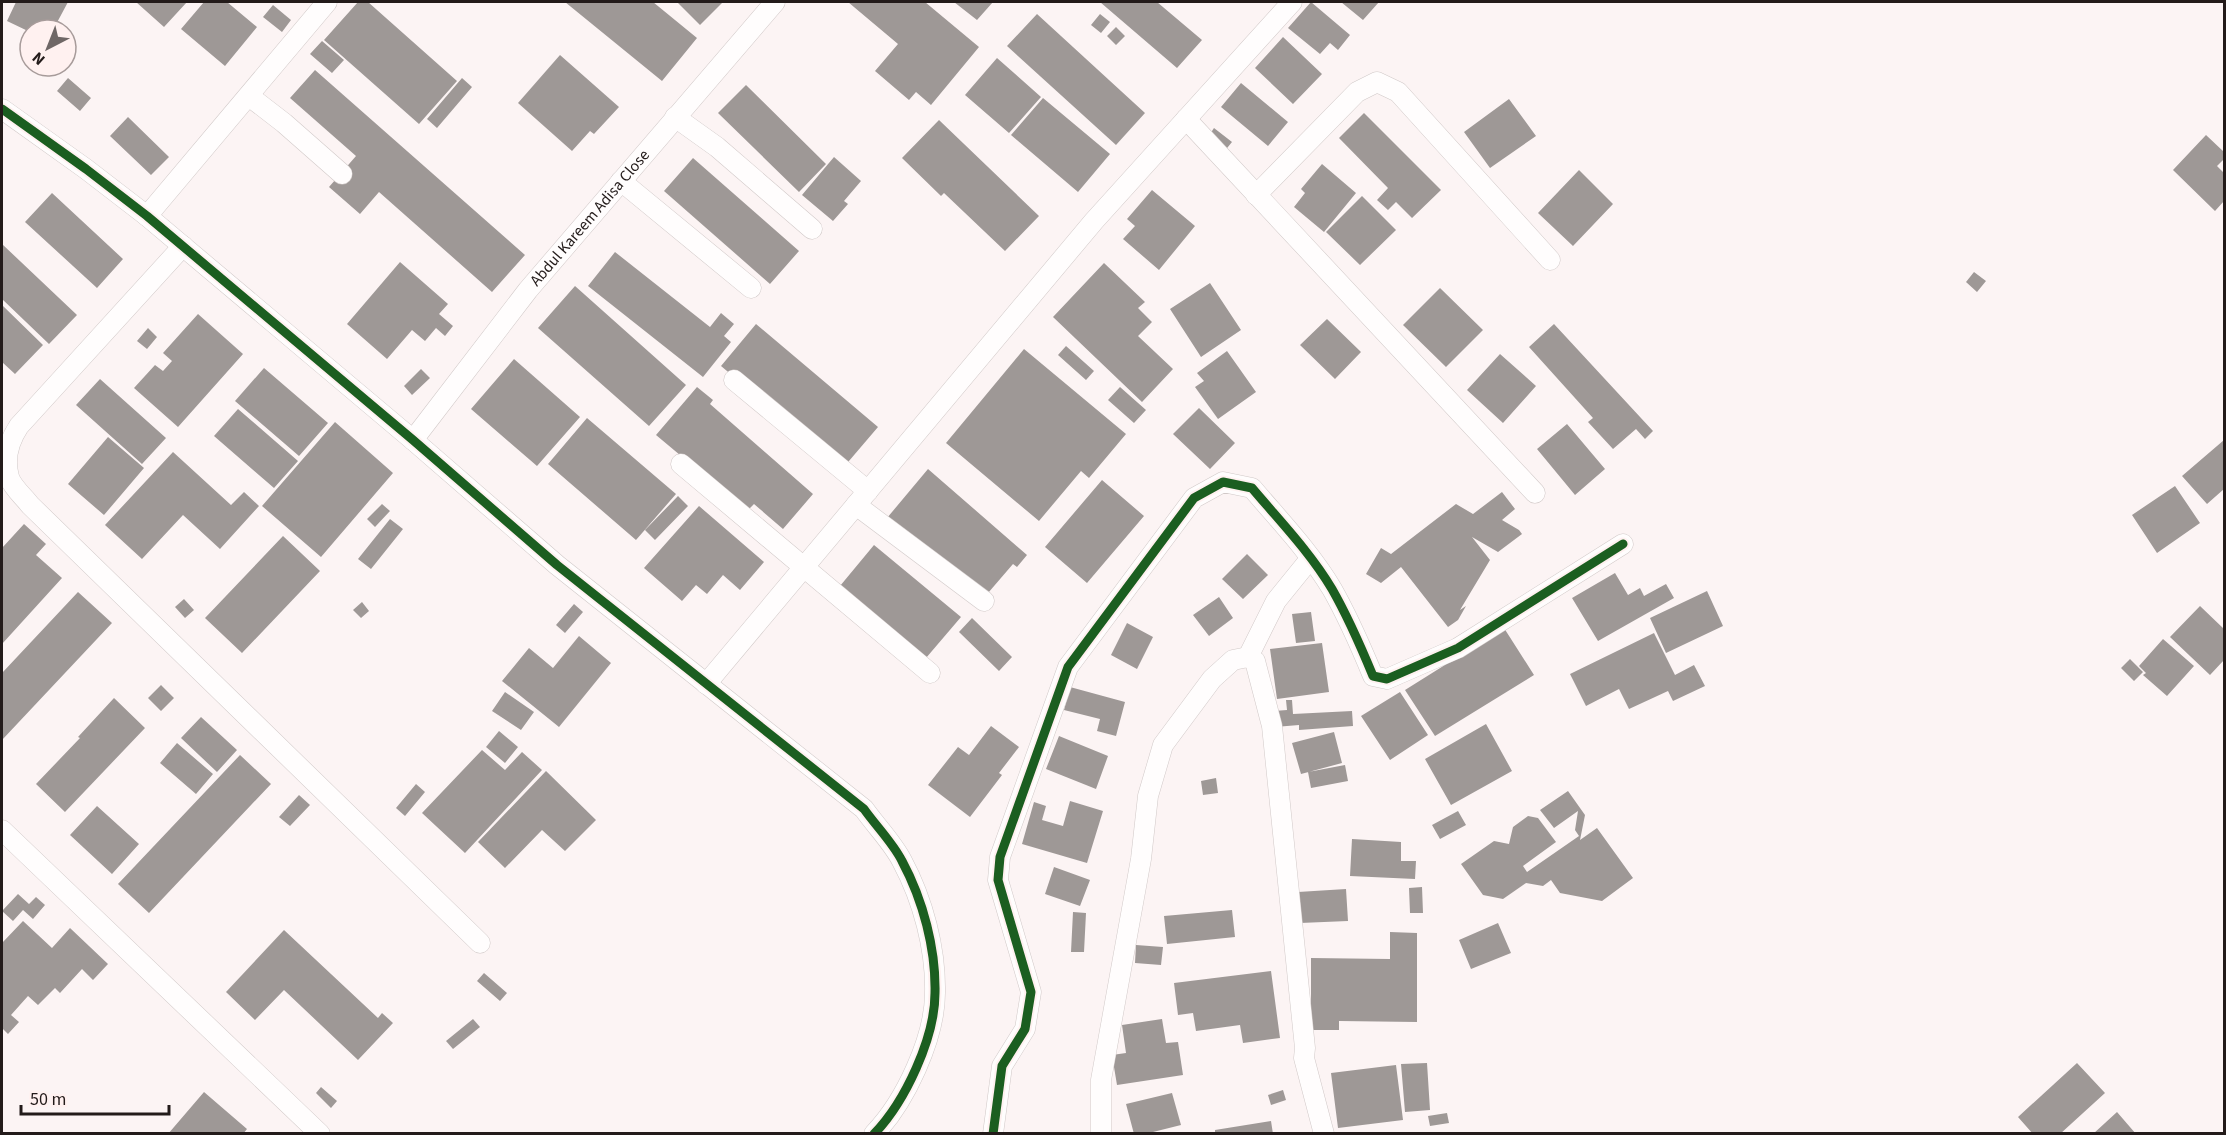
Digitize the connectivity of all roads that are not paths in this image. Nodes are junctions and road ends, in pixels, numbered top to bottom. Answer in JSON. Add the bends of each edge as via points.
{"nodes":[{"id":1,"x":327,"y":2,"type":"edge"},
{"id":2,"x":775,"y":2,"type":"edge"},
{"id":3,"x":1292,"y":2,"type":"edge"},
{"id":4,"x":249,"y":96,"type":"junction"},
{"id":5,"x":2,"y":109,"type":"edge"},
{"id":6,"x":675,"y":117,"type":"junction"},
{"id":7,"x":1186,"y":119,"type":"junction"},
{"id":8,"x":342,"y":174,"type":"dead end"},
{"id":9,"x":621,"y":181,"type":"junction"},
{"id":10,"x":1256,"y":195,"type":"junction"},
{"id":11,"x":147,"y":216,"type":"junction"},
{"id":12,"x":812,"y":229,"type":"dead end"},
{"id":13,"x":183,"y":246,"type":"junction"},
{"id":14,"x":1550,"y":260,"type":"dead end"},
{"id":15,"x":751,"y":288,"type":"dead end"},
{"id":16,"x":734,"y":380,"type":"dead end"},
{"id":17,"x":413,"y":440,"type":"junction"},
{"id":18,"x":681,"y":464,"type":"dead end"},
{"id":19,"x":5,"y":467,"type":"edge"},
{"id":20,"x":1535,"y":494,"type":"dead end"},
{"id":21,"x":862,"y":498,"type":"junction"},
{"id":22,"x":1623,"y":544,"type":"dead end"},
{"id":23,"x":1310,"y":559,"type":"junction"},
{"id":24,"x":804,"y":566,"type":"junction"},
{"id":25,"x":984,"y":601,"type":"dead end"},
{"id":26,"x":1248,"y":657,"type":"junction"},
{"id":27,"x":930,"y":673,"type":"dead end"},
{"id":28,"x":706,"y":684,"type":"junction"},
{"id":29,"x":2,"y":830,"type":"edge"},
{"id":30,"x":480,"y":944,"type":"dead end"},
{"id":31,"x":320,"y":1134,"type":"edge"},
{"id":32,"x":874,"y":1134,"type":"edge"},
{"id":33,"x":993,"y":1134,"type":"edge"},
{"id":34,"x":1101,"y":1134,"type":"edge"},
{"id":35,"x":1324,"y":1134,"type":"edge"}],
"edges":[{"from":1,"to":4,"type":"street"},
{"from":2,"to":6,"type":"street","name":"Abdul Kareem Adisa Close"},
{"from":3,"to":7,"type":"street"},
{"from":4,"to":8,"type":"street"},
{"from":4,"to":11,"type":"street"},
{"from":5,"to":11,"type":"street"},
{"from":6,"to":9,"type":"street","name":"Abdul Kareem Adisa Close"},
{"from":6,"to":12,"type":"street","via":[[717,147]]},
{"from":7,"to":10,"type":"street"},
{"from":7,"to":21,"type":"street","via":[[1094,221]]},
{"from":9,"to":15,"type":"street"},
{"from":9,"to":17,"type":"street","name":"Abdul Kareem Adisa Close","via":[[528,290]]},
{"from":10,"to":14,"type":"street","via":[[1357,92],[1377,82],[1398,92]]},
{"from":10,"to":20,"type":"street"},
{"from":11,"to":13,"type":"street"},
{"from":13,"to":17,"type":"street"},
{"from":13,"to":19,"type":"street","via":[[19,426],[9,441]]},
{"from":16,"to":21,"type":"street"},
{"from":17,"to":28,"type":"street","via":[[557,565]]},
{"from":18,"to":24,"type":"street"},
{"from":19,"to":30,"type":"street","via":[[9,479],[30,505]]},
{"from":21,"to":24,"type":"street"},
{"from":21,"to":25,"type":"street"},
{"from":22,"to":23,"type":"street","via":[[1458,648],[1387,679],[1373,676],[1331,588]]},
{"from":23,"to":26,"type":"street","via":[[1276,601]]},
{"from":23,"to":33,"type":"street","via":[[1252,488],[1223,482],[1194,498],[1068,667],[1000,857],[998,880],[1031,992],[1025,1029],[1002,1066]]},
{"from":24,"to":27,"type":"street"},
{"from":24,"to":28,"type":"street"},
{"from":26,"to":34,"type":"street","via":[[1233,660],[1212,679],[1163,745],[1148,796],[1141,859],[1101,1080]]},
{"from":26,"to":35,"type":"street","via":[[1256,661],[1272,726],[1304,1058]]},
{"from":28,"to":32,"type":"street","via":[[864,809],[902,859],[921,901],[936,994],[927,1043],[909,1084]]},
{"from":29,"to":31,"type":"street"}]}
